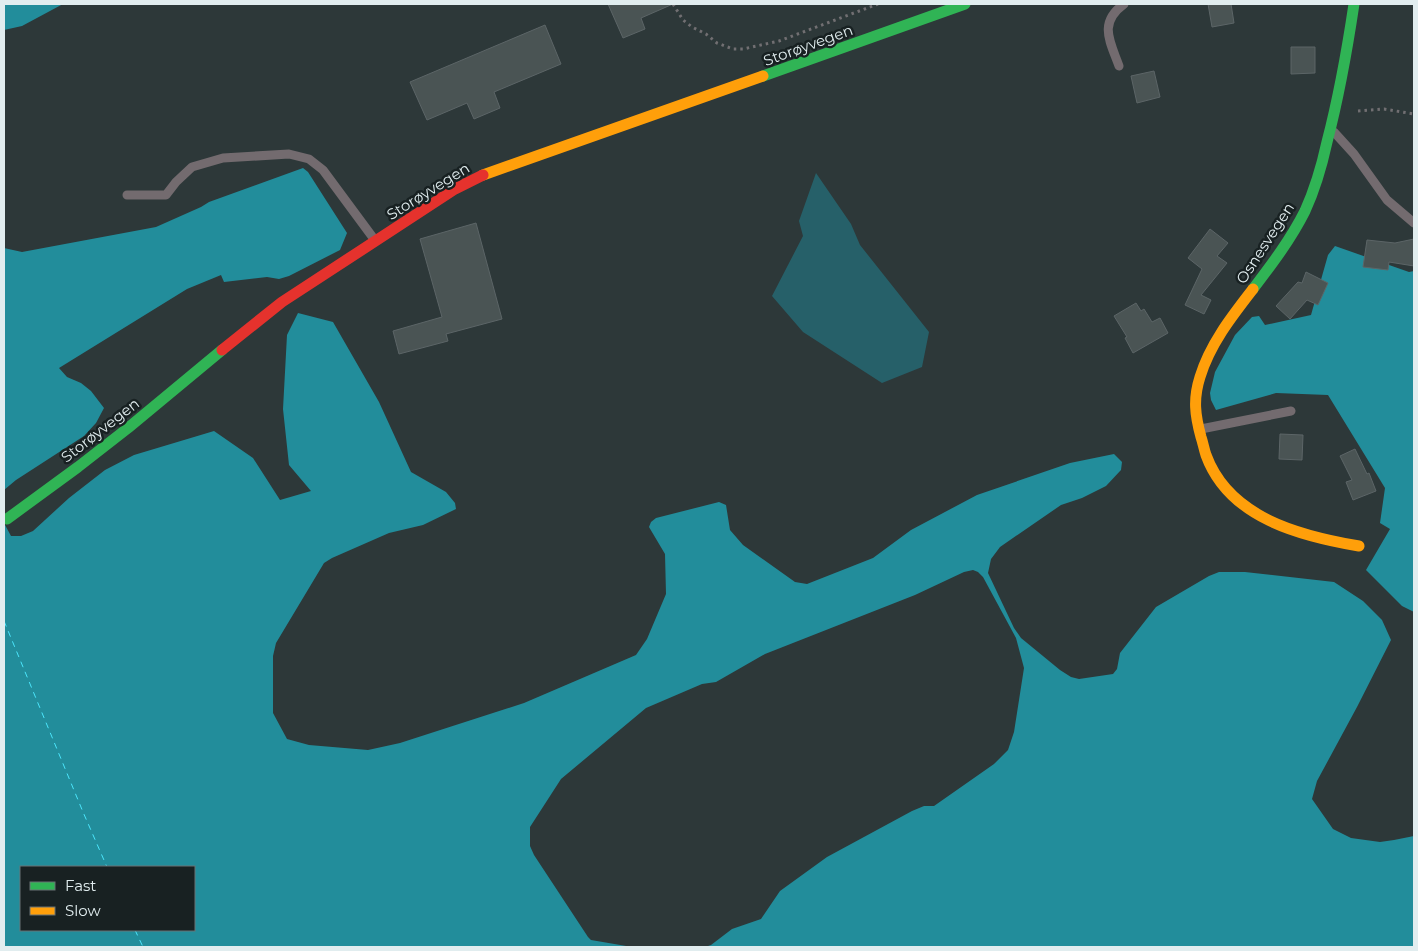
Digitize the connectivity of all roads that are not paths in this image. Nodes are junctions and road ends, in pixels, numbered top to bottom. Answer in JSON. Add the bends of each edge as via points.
{"nodes":[{"id":1,"x":965,"y":4,"type":"edge"},
{"id":2,"x":1124,"y":4,"type":"edge"},
{"id":3,"x":1354,"y":4,"type":"edge"},
{"id":4,"x":1119,"y":66,"type":"dead end"},
{"id":5,"x":1331,"y":128,"type":"junction"},
{"id":6,"x":127,"y":195,"type":"dead end"},
{"id":7,"x":1414,"y":223,"type":"edge"},
{"id":8,"x":375,"y":242,"type":"junction"},
{"id":9,"x":1291,"y":411,"type":"dead end"},
{"id":10,"x":1199,"y":430,"type":"junction"},
{"id":11,"x":5,"y":520,"type":"edge"},
{"id":12,"x":1359,"y":546,"type":"dead end"}],
"edges":[{"from":1,"to":8,"type":"street","name":"Storøyvegen","via":[[480,176]]},
{"from":2,"to":4,"type":"lane","via":[[1108,23],[1108,38]]},
{"from":3,"to":5,"type":"street","name":"Osnesvegen"},
{"from":5,"to":7,"type":"lane","via":[[1387,200]]},
{"from":5,"to":10,"type":"street","name":"Osnesvegen","via":[[1318,178],[1296,229],[1224,328],[1203,368],[1195,406]]},
{"from":6,"to":8,"type":"lane","via":[[166,195],[192,167],[223,158],[289,154],[310,159],[323,170]]},
{"from":8,"to":11,"type":"street","name":"Storøyvegen","via":[[282,302],[128,428]]},
{"from":9,"to":10,"type":"lane"},
{"from":10,"to":12,"type":"street","name":"Osnesvegen","via":[[1214,474],[1235,500],[1254,513],[1297,532]]}]}
